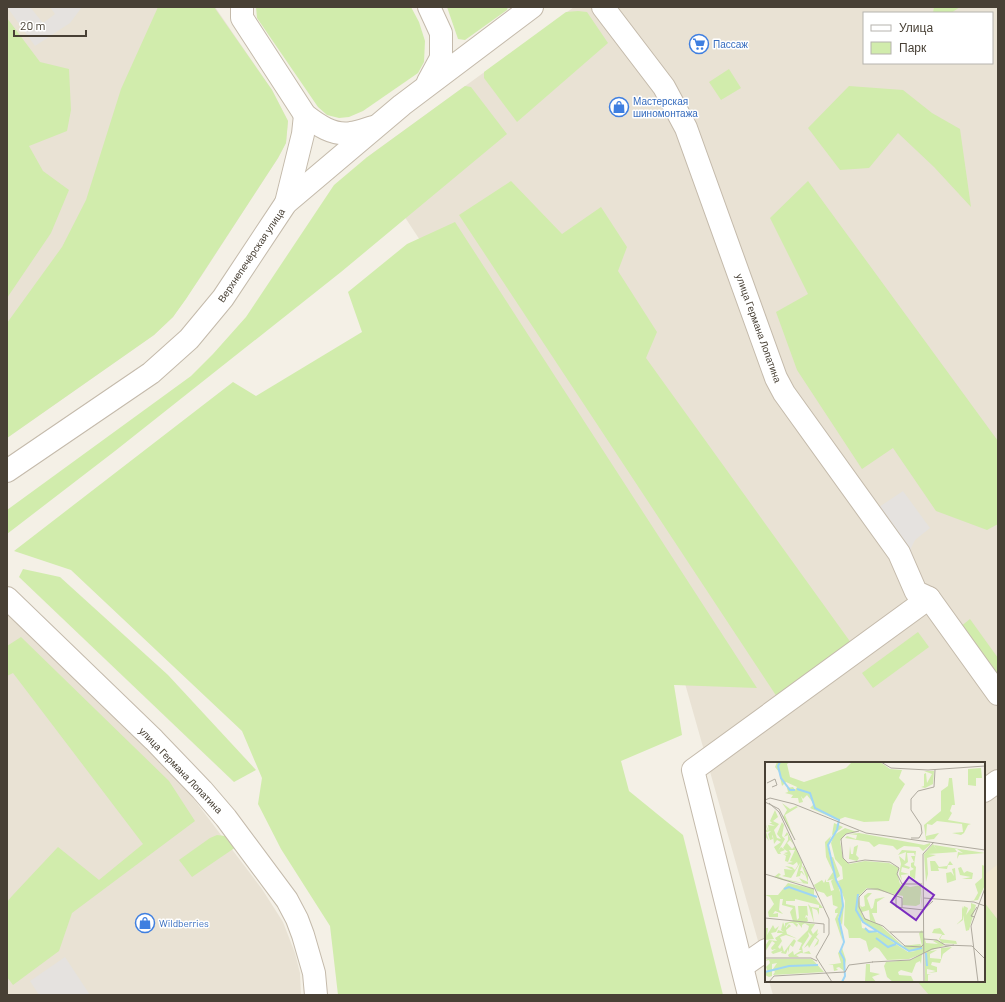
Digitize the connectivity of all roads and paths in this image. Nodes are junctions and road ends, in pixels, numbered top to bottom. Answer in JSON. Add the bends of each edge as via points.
{"nodes":[{"id":1,"x":429,"y":7,"type":"edge"},
{"id":2,"x":532,"y":7,"type":"edge"},
{"id":3,"x":603,"y":7,"type":"edge"},
{"id":4,"x":240,"y":10,"type":"edge"},
{"id":5,"x":424,"y":88,"type":"junction"},
{"id":6,"x":305,"y":115,"type":"junction"},
{"id":7,"x":378,"y":125,"type":"junction"},
{"id":8,"x":286,"y":203,"type":"junction"},
{"id":9,"x":7,"y":471,"type":"edge"},
{"id":10,"x":7,"y":598,"type":"edge"},
{"id":11,"x":929,"y":598,"type":"junction"},
{"id":12,"x":998,"y":694,"type":"edge"},
{"id":13,"x":998,"y":781,"type":"edge"},
{"id":14,"x":985,"y":790,"type":"edge"},
{"id":15,"x":765,"y":951,"type":"edge"},
{"id":16,"x":743,"y":966,"type":"junction"},
{"id":17,"x":316,"y":995,"type":"edge"},
{"id":18,"x":749,"y":995,"type":"edge"}],
"edges":[{"from":1,"to":5,"type":"street","via":[[441,33],[441,58]]},
{"from":2,"to":5,"type":"street","name":"Верхнепечёрская улица"},
{"from":3,"to":11,"type":"street","name":"улица Германа Лопатина","via":[[664,87],[686,128],[776,378],[784,393],[899,553],[916,592]]},
{"from":4,"to":6,"type":"street"},
{"from":5,"to":7,"type":"street","name":"Верхнепечёрская улица"},
{"from":6,"to":7,"type":"street","via":[[333,132],[350,133]]},
{"from":6,"to":8,"type":"street","via":[[303,134]]},
{"from":7,"to":8,"type":"street","name":"Верхнепечёрская улица"},
{"from":8,"to":9,"type":"street","name":"Верхнепечёрская улица","via":[[223,298],[189,339],[151,373]]},
{"from":10,"to":17,"type":"street","name":"улица Германа Лопатина","via":[[154,740],[226,818],[287,900],[297,919],[314,973]]},
{"from":11,"to":12,"type":"street","name":"улица Германа Лопатина"},
{"from":11,"to":16,"type":"street","via":[[693,770]]},
{"from":13,"to":14,"type":"street"},
{"from":15,"to":16,"type":"street"},
{"from":16,"to":18,"type":"street"}]}
